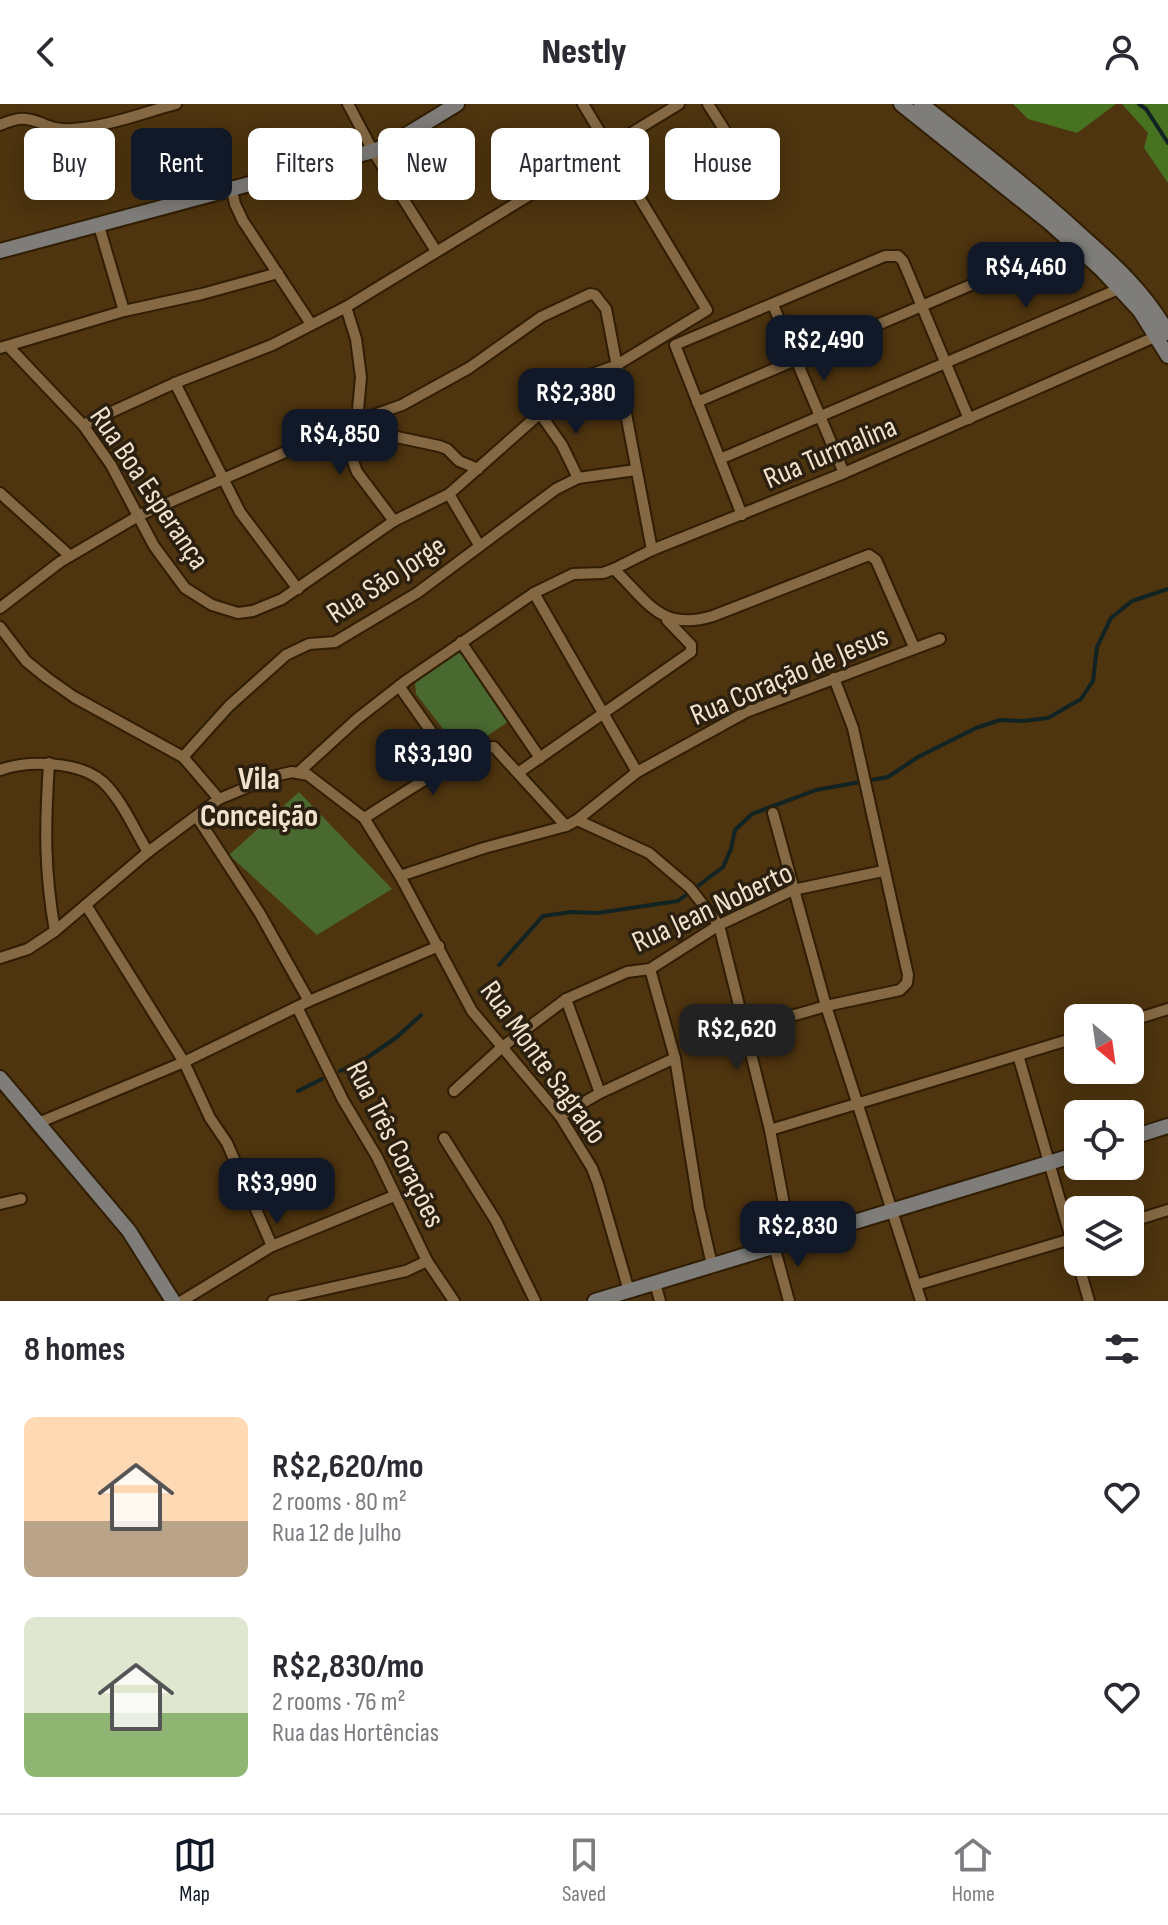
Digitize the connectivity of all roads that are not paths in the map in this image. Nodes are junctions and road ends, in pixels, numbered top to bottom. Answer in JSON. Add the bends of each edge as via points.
{"nodes":[{"id":1,"x":176,"y":104,"type":"edge"},
{"id":2,"x":348,"y":104,"type":"edge"},
{"id":3,"x":457,"y":104,"type":"edge"},
{"id":4,"x":583,"y":104,"type":"edge"},
{"id":5,"x":679,"y":104,"type":"edge"},
{"id":6,"x":708,"y":104,"type":"edge"},
{"id":7,"x":901,"y":104,"type":"edge"},
{"id":8,"x":921,"y":104,"type":"edge"},
{"id":9,"x":0,"y":125,"type":"edge"},
{"id":10,"x":598,"y":128,"type":"edge"},
{"id":11,"x":640,"y":128,"type":"edge"},
{"id":12,"x":723,"y":128,"type":"edge"},
{"id":13,"x":373,"y":151,"type":"junction"},
{"id":14,"x":232,"y":190,"type":"joint"},
{"id":15,"x":195,"y":200,"type":"edge"},
{"id":16,"x":521,"y":200,"type":"edge"},
{"id":17,"x":641,"y":200,"type":"edge"},
{"id":18,"x":99,"y":226,"type":"junction"},
{"id":19,"x":0,"y":251,"type":"edge"},
{"id":20,"x":436,"y":251,"type":"junction"},
{"id":21,"x":1013,"y":267,"type":"dead end"},
{"id":22,"x":278,"y":273,"type":"junction"},
{"id":23,"x":1121,"y":288,"type":"junction"},
{"id":24,"x":773,"y":305,"type":"junction"},
{"id":25,"x":922,"y":306,"type":"junction"},
{"id":26,"x":346,"y":307,"type":"junction"},
{"id":27,"x":124,"y":311,"type":"junction"},
{"id":28,"x":1158,"y":314,"type":"junction"},
{"id":29,"x":311,"y":324,"type":"junction"},
{"id":30,"x":1162,"y":335,"type":"edge"},
{"id":31,"x":4,"y":347,"type":"edge"},
{"id":32,"x":1168,"y":349,"type":"edge"},
{"id":33,"x":1168,"y":356,"type":"edge"},
{"id":34,"x":796,"y":360,"type":"junction"},
{"id":35,"x":945,"y":363,"type":"junction"},
{"id":36,"x":615,"y":366,"type":"junction"},
{"id":37,"x":175,"y":383,"type":"junction"},
{"id":38,"x":697,"y":402,"type":"junction"},
{"id":39,"x":541,"y":415,"type":"junction"},
{"id":40,"x":820,"y":417,"type":"junction"},
{"id":41,"x":969,"y":419,"type":"junction"},
{"id":42,"x":357,"y":421,"type":"junction"},
{"id":43,"x":83,"y":425,"type":"junction"},
{"id":44,"x":720,"y":459,"type":"junction"},
{"id":45,"x":478,"y":469,"type":"junction"},
{"id":46,"x":636,"y":470,"type":"junction"},
{"id":47,"x":844,"y":473,"type":"junction"},
{"id":48,"x":222,"y":478,"type":"junction"},
{"id":49,"x":578,"y":478,"type":"junction"},
{"id":50,"x":0,"y":493,"type":"edge"},
{"id":51,"x":449,"y":494,"type":"junction"},
{"id":52,"x":140,"y":515,"type":"junction"},
{"id":53,"x":742,"y":515,"type":"junction"},
{"id":54,"x":394,"y":521,"type":"junction"},
{"id":55,"x":479,"y":545,"type":"junction"},
{"id":56,"x":652,"y":550,"type":"junction"},
{"id":57,"x":70,"y":556,"type":"junction"},
{"id":58,"x":614,"y":569,"type":"junction"},
{"id":59,"x":298,"y":589,"type":"junction"},
{"id":60,"x":534,"y":593,"type":"junction"},
{"id":61,"x":0,"y":608,"type":"edge"},
{"id":62,"x":666,"y":618,"type":"junction"},
{"id":63,"x":0,"y":627,"type":"edge"},
{"id":64,"x":940,"y":639,"type":"dead end"},
{"id":65,"x":461,"y":642,"type":"junction"},
{"id":66,"x":914,"y":647,"type":"junction"},
{"id":67,"x":834,"y":678,"type":"junction"},
{"id":68,"x":399,"y":686,"type":"junction"},
{"id":69,"x":602,"y":715,"type":"junction"},
{"id":70,"x":183,"y":757,"type":"junction"},
{"id":71,"x":540,"y":758,"type":"junction"},
{"id":72,"x":49,"y":763,"type":"junction"},
{"id":73,"x":454,"y":764,"type":"junction"},
{"id":74,"x":0,"y":770,"type":"edge"},
{"id":75,"x":299,"y":772,"type":"junction"},
{"id":76,"x":637,"y":772,"type":"junction"},
{"id":77,"x":518,"y":773,"type":"junction"},
{"id":78,"x":219,"y":799,"type":"junction"},
{"id":79,"x":773,"y":813,"type":"dead end"},
{"id":80,"x":197,"y":817,"type":"junction"},
{"id":81,"x":364,"y":818,"type":"junction"},
{"id":82,"x":577,"y":820,"type":"junction"},
{"id":83,"x":566,"y":826,"type":"junction"},
{"id":84,"x":148,"y":852,"type":"junction"},
{"id":85,"x":883,"y":871,"type":"junction"},
{"id":86,"x":400,"y":876,"type":"junction"},
{"id":87,"x":793,"y":890,"type":"junction"},
{"id":88,"x":86,"y":905,"type":"junction"},
{"id":89,"x":719,"y":925,"type":"junction"},
{"id":90,"x":55,"y":931,"type":"junction"},
{"id":91,"x":439,"y":946,"type":"junction"},
{"id":92,"x":0,"y":958,"type":"edge"},
{"id":93,"x":650,"y":969,"type":"junction"},
{"id":94,"x":566,"y":999,"type":"junction"},
{"id":95,"x":309,"y":1001,"type":"junction"},
{"id":96,"x":826,"y":1006,"type":"junction"},
{"id":97,"x":297,"y":1007,"type":"junction"},
{"id":98,"x":1168,"y":1009,"type":"edge"},
{"id":99,"x":1144,"y":1017,"type":"edge"},
{"id":100,"x":743,"y":1030,"type":"junction"},
{"id":101,"x":1064,"y":1041,"type":"edge"},
{"id":102,"x":501,"y":1048,"type":"junction"},
{"id":103,"x":1018,"y":1055,"type":"junction"},
{"id":104,"x":675,"y":1058,"type":"junction"},
{"id":105,"x":184,"y":1062,"type":"junction"},
{"id":106,"x":0,"y":1078,"type":"edge"},
{"id":107,"x":454,"y":1091,"type":"dead end"},
{"id":108,"x":600,"y":1093,"type":"junction"},
{"id":109,"x":858,"y":1105,"type":"junction"},
{"id":110,"x":560,"y":1116,"type":"junction"},
{"id":111,"x":38,"y":1123,"type":"junction"},
{"id":112,"x":1168,"y":1126,"type":"edge"},
{"id":113,"x":770,"y":1130,"type":"junction"},
{"id":114,"x":1144,"y":1134,"type":"edge"},
{"id":115,"x":444,"y":1138,"type":"dead end"},
{"id":116,"x":1064,"y":1158,"type":"edge"},
{"id":117,"x":1049,"y":1162,"type":"junction"},
{"id":118,"x":394,"y":1196,"type":"junction"},
{"id":119,"x":21,"y":1199,"type":"dead end"},
{"id":120,"x":0,"y":1204,"type":"edge"},
{"id":121,"x":1064,"y":1206,"type":"edge"},
{"id":122,"x":892,"y":1210,"type":"junction"},
{"id":123,"x":1168,"y":1210,"type":"edge"},
{"id":124,"x":1144,"y":1218,"type":"edge"},
{"id":125,"x":791,"y":1241,"type":"junction"},
{"id":126,"x":1064,"y":1241,"type":"edge"},
{"id":127,"x":272,"y":1246,"type":"junction"},
{"id":128,"x":774,"y":1246,"type":"junction"},
{"id":129,"x":427,"y":1261,"type":"junction"},
{"id":130,"x":712,"y":1265,"type":"junction"},
{"id":131,"x":1083,"y":1276,"type":"edge"},
{"id":132,"x":655,"y":1283,"type":"junction"},
{"id":133,"x":916,"y":1285,"type":"junction"},
{"id":134,"x":629,"y":1291,"type":"junction"},
{"id":135,"x":173,"y":1301,"type":"edge"},
{"id":136,"x":182,"y":1301,"type":"edge"},
{"id":137,"x":273,"y":1301,"type":"edge"},
{"id":138,"x":454,"y":1301,"type":"edge"},
{"id":139,"x":535,"y":1301,"type":"edge"},
{"id":140,"x":595,"y":1301,"type":"edge"},
{"id":141,"x":660,"y":1301,"type":"edge"},
{"id":142,"x":789,"y":1301,"type":"edge"},
{"id":143,"x":921,"y":1301,"type":"edge"},
{"id":144,"x":1089,"y":1301,"type":"edge"}],
"edges":[{"from":1,"to":9,"type":"street","via":[[79,129],[23,117]]},
{"from":2,"to":13,"type":"street"},
{"from":3,"to":13,"type":"main road"},
{"from":4,"to":10,"type":"street"},
{"from":5,"to":11,"type":"street"},
{"from":6,"to":12,"type":"street"},
{"from":7,"to":23,"type":"main road","via":[[1050,223]]},
{"from":8,"to":28,"type":"main road","via":[[1057,213],[1120,270]]},
{"from":13,"to":14,"type":"main road"},
{"from":13,"to":20,"type":"street"},
{"from":14,"to":22,"type":"street","via":[[243,221]]},
{"from":15,"to":18,"type":"main road"},
{"from":16,"to":20,"type":"street"},
{"from":17,"to":36,"type":"street","name":"Rua Boa Esperança","via":[[707,310]]},
{"from":18,"to":19,"type":"main road"},
{"from":18,"to":27,"type":"street"},
{"from":20,"to":26,"type":"street"},
{"from":21,"to":25,"type":"street"},
{"from":22,"to":27,"type":"street"},
{"from":22,"to":29,"type":"street"},
{"from":23,"to":28,"type":"main road"},
{"from":23,"to":30,"type":"main road"},
{"from":23,"to":35,"type":"street"},
{"from":24,"to":25,"type":"street","via":[[893,255],[903,261]]},
{"from":24,"to":34,"type":"street"},
{"from":24,"to":38,"type":"street","via":[[675,345]]},
{"from":25,"to":34,"type":"street"},
{"from":25,"to":35,"type":"street"},
{"from":26,"to":29,"type":"street"},
{"from":26,"to":42,"type":"street","via":[[360,361]]},
{"from":27,"to":31,"type":"street"},
{"from":28,"to":30,"type":"main road"},
{"from":29,"to":37,"type":"street"},
{"from":30,"to":32,"type":"main road"},
{"from":30,"to":33,"type":"main road"},
{"from":30,"to":41,"type":"street","name":"Rua Turmalina"},
{"from":31,"to":43,"type":"street","name":"Rua Boa Esperança"},
{"from":34,"to":38,"type":"street"},
{"from":34,"to":40,"type":"street"},
{"from":35,"to":40,"type":"street"},
{"from":35,"to":41,"type":"street"},
{"from":36,"to":39,"type":"street","name":"Rua Boa Esperança","via":[[571,386]]},
{"from":36,"to":42,"type":"street","via":[[606,309],[595,295],[583,295],[436,388]]},
{"from":36,"to":46,"type":"street"},
{"from":37,"to":43,"type":"street"},
{"from":37,"to":48,"type":"street"},
{"from":38,"to":44,"type":"street"},
{"from":39,"to":45,"type":"street","name":"Rua Boa Esperança"},
{"from":39,"to":49,"type":"street"},
{"from":40,"to":44,"type":"street"},
{"from":40,"to":47,"type":"street"},
{"from":41,"to":47,"type":"street","name":"Rua Turmalina"},
{"from":42,"to":45,"type":"street","via":[[378,433],[447,449]]},
{"from":42,"to":48,"type":"street"},
{"from":42,"to":54,"type":"street","via":[[350,439],[353,465]]},
{"from":43,"to":52,"type":"street","name":"Rua Boa Esperança"},
{"from":44,"to":53,"type":"street"},
{"from":45,"to":51,"type":"street","name":"Rua Boa Esperança"},
{"from":46,"to":49,"type":"street","name":"Rua São Jorge"},
{"from":46,"to":56,"type":"street"},
{"from":47,"to":53,"type":"street","name":"Rua Turmalina"},
{"from":48,"to":52,"type":"street"},
{"from":48,"to":59,"type":"street","via":[[240,512]]},
{"from":49,"to":55,"type":"street","name":"Rua São Jorge"},
{"from":50,"to":57,"type":"street"},
{"from":51,"to":54,"type":"street","name":"Rua Boa Esperança"},
{"from":51,"to":55,"type":"street"},
{"from":52,"to":57,"type":"street"},
{"from":52,"to":59,"type":"street","name":"Rua Boa Esperança","via":[[154,546],[185,588],[212,605],[238,613],[253,611]]},
{"from":53,"to":56,"type":"street","name":"Rua Turmalina"},
{"from":54,"to":59,"type":"street","name":"Rua Boa Esperança"},
{"from":55,"to":70,"type":"street","name":"Rua São Jorge","via":[[417,593],[335,642],[309,644],[286,655]]},
{"from":56,"to":58,"type":"street","name":"Rua Turmalina"},
{"from":57,"to":61,"type":"street"},
{"from":58,"to":60,"type":"street","name":"Rua Turmalina","via":[[573,574]]},
{"from":58,"to":62,"type":"street"},
{"from":60,"to":65,"type":"street","name":"Rua Turmalina"},
{"from":60,"to":69,"type":"street"},
{"from":62,"to":66,"type":"street","via":[[701,619],[869,555],[876,560]]},
{"from":62,"to":69,"type":"street","via":[[691,645],[691,652]]},
{"from":63,"to":70,"type":"street","via":[[47,678]]},
{"from":64,"to":66,"type":"street","name":"Rua Coração de Jesus"},
{"from":65,"to":68,"type":"street","name":"Rua Turmalina"},
{"from":65,"to":71,"type":"street"},
{"from":66,"to":67,"type":"street","name":"Rua Coração de Jesus"},
{"from":67,"to":76,"type":"street","name":"Rua Coração de Jesus","via":[[746,712]]},
{"from":67,"to":85,"type":"street","via":[[853,728]]},
{"from":68,"to":73,"type":"street"},
{"from":68,"to":75,"type":"street","name":"Rua Turmalina"},
{"from":69,"to":71,"type":"street"},
{"from":69,"to":76,"type":"street"},
{"from":70,"to":78,"type":"street"},
{"from":71,"to":77,"type":"street"},
{"from":72,"to":74,"type":"street"},
{"from":72,"to":84,"type":"street","via":[[102,781]]},
{"from":72,"to":90,"type":"street","via":[[44,841]]},
{"from":73,"to":77,"type":"street","via":[[494,747]]},
{"from":73,"to":81,"type":"street"},
{"from":75,"to":78,"type":"street","via":[[274,776]]},
{"from":75,"to":81,"type":"street","name":"Rua Monte Sagrado"},
{"from":76,"to":82,"type":"street","name":"Rua Coração de Jesus"},
{"from":77,"to":83,"type":"street"},
{"from":78,"to":80,"type":"street"},
{"from":79,"to":87,"type":"street"},
{"from":80,"to":84,"type":"street"},
{"from":80,"to":95,"type":"street"},
{"from":81,"to":86,"type":"street","name":"Rua Monte Sagrado"},
{"from":82,"to":83,"type":"street","name":"Rua Coração de Jesus"},
{"from":82,"to":89,"type":"street","via":[[649,853],[694,893]]},
{"from":83,"to":86,"type":"street","name":"Rua Coração de Jesus"},
{"from":84,"to":88,"type":"street"},
{"from":85,"to":87,"type":"street","name":"Rua Jean Noberto"},
{"from":85,"to":96,"type":"street","via":[[907,983],[900,990]]},
{"from":86,"to":91,"type":"street","name":"Rua Monte Sagrado"},
{"from":87,"to":89,"type":"street","name":"Rua Jean Noberto"},
{"from":87,"to":96,"type":"street"},
{"from":88,"to":90,"type":"street"},
{"from":88,"to":105,"type":"street"},
{"from":89,"to":93,"type":"street","name":"Rua Jean Noberto"},
{"from":89,"to":100,"type":"street"},
{"from":90,"to":92,"type":"street","via":[[28,949]]},
{"from":91,"to":95,"type":"street"},
{"from":91,"to":102,"type":"street","name":"Rua Monte Sagrado","via":[[472,1011]]},
{"from":93,"to":94,"type":"street","name":"Rua Jean Noberto","via":[[627,972]]},
{"from":93,"to":104,"type":"street"},
{"from":94,"to":102,"type":"street","name":"Rua Jean Noberto"},
{"from":94,"to":108,"type":"street"},
{"from":95,"to":97,"type":"street"},
{"from":96,"to":100,"type":"street"},
{"from":96,"to":109,"type":"street"},
{"from":97,"to":105,"type":"street"},
{"from":97,"to":118,"type":"street","name":"Rua Três Corações"},
{"from":98,"to":99,"type":"street"},
{"from":100,"to":113,"type":"street"},
{"from":101,"to":103,"type":"street"},
{"from":102,"to":107,"type":"street","name":"Rua Jean Noberto"},
{"from":102,"to":110,"type":"street","name":"Rua Monte Sagrado"},
{"from":103,"to":109,"type":"street"},
{"from":103,"to":117,"type":"street"},
{"from":104,"to":108,"type":"street"},
{"from":104,"to":130,"type":"street"},
{"from":105,"to":111,"type":"street"},
{"from":105,"to":127,"type":"street"},
{"from":106,"to":111,"type":"main road"},
{"from":108,"to":110,"type":"street"},
{"from":109,"to":113,"type":"street"},
{"from":109,"to":122,"type":"street"},
{"from":110,"to":134,"type":"street","name":"Rua Monte Sagrado","via":[[592,1168]]},
{"from":111,"to":135,"type":"main road","via":[[129,1231]]},
{"from":112,"to":114,"type":"main road"},
{"from":113,"to":125,"type":"street"},
{"from":115,"to":139,"type":"street","via":[[496,1221]]},
{"from":116,"to":117,"type":"main road"},
{"from":117,"to":121,"type":"street"},
{"from":117,"to":122,"type":"main road"},
{"from":118,"to":127,"type":"street"},
{"from":118,"to":129,"type":"street","name":"Rua Três Corações"},
{"from":119,"to":120,"type":"street"},
{"from":122,"to":125,"type":"main road"},
{"from":122,"to":133,"type":"street"},
{"from":123,"to":124,"type":"street"},
{"from":125,"to":128,"type":"main road"},
{"from":126,"to":133,"type":"street"},
{"from":127,"to":136,"type":"street"},
{"from":128,"to":130,"type":"main road"},
{"from":128,"to":142,"type":"street"},
{"from":129,"to":137,"type":"street","via":[[406,1271]]},
{"from":129,"to":138,"type":"street","name":"Rua Três Corações"},
{"from":130,"to":132,"type":"main road"},
{"from":131,"to":144,"type":"street"},
{"from":132,"to":134,"type":"main road"},
{"from":132,"to":141,"type":"street"},
{"from":133,"to":143,"type":"street"},
{"from":134,"to":140,"type":"main road"}]}
